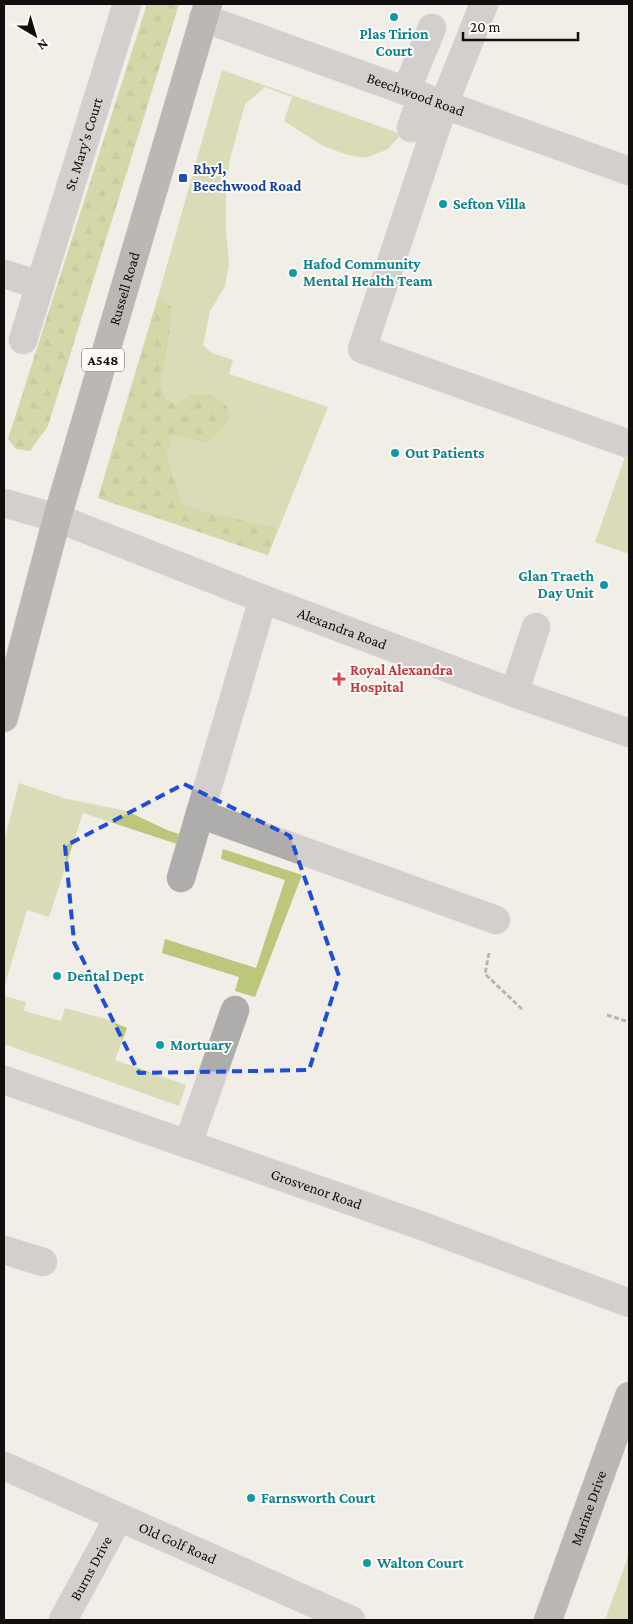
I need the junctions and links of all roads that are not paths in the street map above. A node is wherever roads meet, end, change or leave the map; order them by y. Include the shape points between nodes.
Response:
1 (127, 4) edge
2 (484, 4) edge
3 (206, 11) edge
4 (432, 28) dead end
5 (424, 97) junction
6 (411, 128) dead end
7 (629, 170) edge
8 (4, 274) edge
9 (40, 286) junction
10 (23, 340) dead end
11 (629, 444) edge
12 (4, 503) edge
13 (57, 518) junction
14 (263, 599) junction
15 (536, 627) dead end
16 (514, 692) junction
17 (4, 718) edge
18 (629, 733) edge
19 (200, 814) junction
20 (181, 878) dead end
21 (496, 920) road end
22 (235, 1010) dead end
23 (4, 1080) edge
24 (188, 1144) junction
25 (4, 1250) edge
26 (43, 1262) dead end
27 (629, 1303) edge
28 (629, 1396) edge
29 (4, 1466) edge
30 (119, 1517) junction
31 (303, 1611) edge
32 (62, 1620) edge
33 (351, 1620) edge
34 (548, 1620) edge

1 - 9 street, St. Mary's Court
2 - 5 street
3 - 5 street, Beechwood Road
3 - 13 main road, Russell Road / A548
4 - 5 street
5 - 6 street
5 - 7 street, Beechwood Road
5 - 11 street via 362,349
8 - 9 street
9 - 10 street, St. Mary's Court
12 - 13 street, Alexandra Road
13 - 14 street, Alexandra Road
13 - 17 main road, Russell Road / A548
14 - 16 street, Alexandra Road
14 - 19 street
15 - 16 street
16 - 18 street, Alexandra Road
19 - 20 street
19 - 21 street
22 - 24 street
23 - 24 street, Grosvenor Road
24 - 27 street, Grosvenor Road
25 - 26 street
28 - 34 main road, Marine Drive
29 - 30 street, Old Golf Road
30 - 31 street, Old Golf Road
30 - 32 street, Burns Drive
31 - 33 street, Old Golf Road

